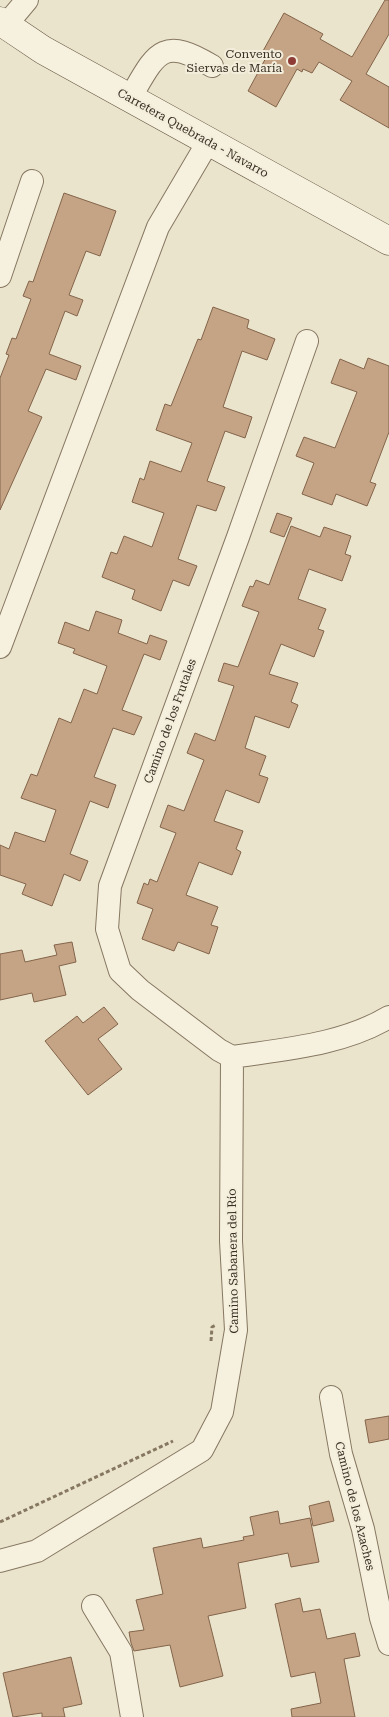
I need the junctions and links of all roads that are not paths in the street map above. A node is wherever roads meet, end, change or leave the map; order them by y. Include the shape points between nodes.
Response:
1 (27, 0) edge
2 (3, 23) edge
3 (212, 66) dead end
4 (130, 98) junction
5 (208, 142) junction
6 (32, 181) dead end
7 (389, 241) edge
8 (0, 276) edge
9 (307, 341) dead end
10 (0, 647) edge
11 (389, 1017) edge
12 (232, 1057) junction
13 (331, 1397) dead end
14 (0, 1561) edge
15 (93, 1606) dead end
16 (389, 1644) edge
17 (132, 1717) edge

1 - 2 street
2 - 4 street, Carretera Quebrada - Navarro via 42,50
3 - 4 street via 186,51 173,49 151,64
4 - 5 street, Carretera Quebrada - Navarro
5 - 7 street, Carretera Quebrada - Navarro
5 - 10 street via 158,228
6 - 8 street
9 - 12 street, Camino de los Frutales via 110,886 107,929 120,971 140,990
11 - 12 street via 320,1044
12 - 14 street, Camino Sabanera del Río via 231,1241 236,1330 222,1412 202,1450 37,1551
13 - 16 street, Camino de los Azaches via 341,1454 363,1529
15 - 17 street via 121,1652

